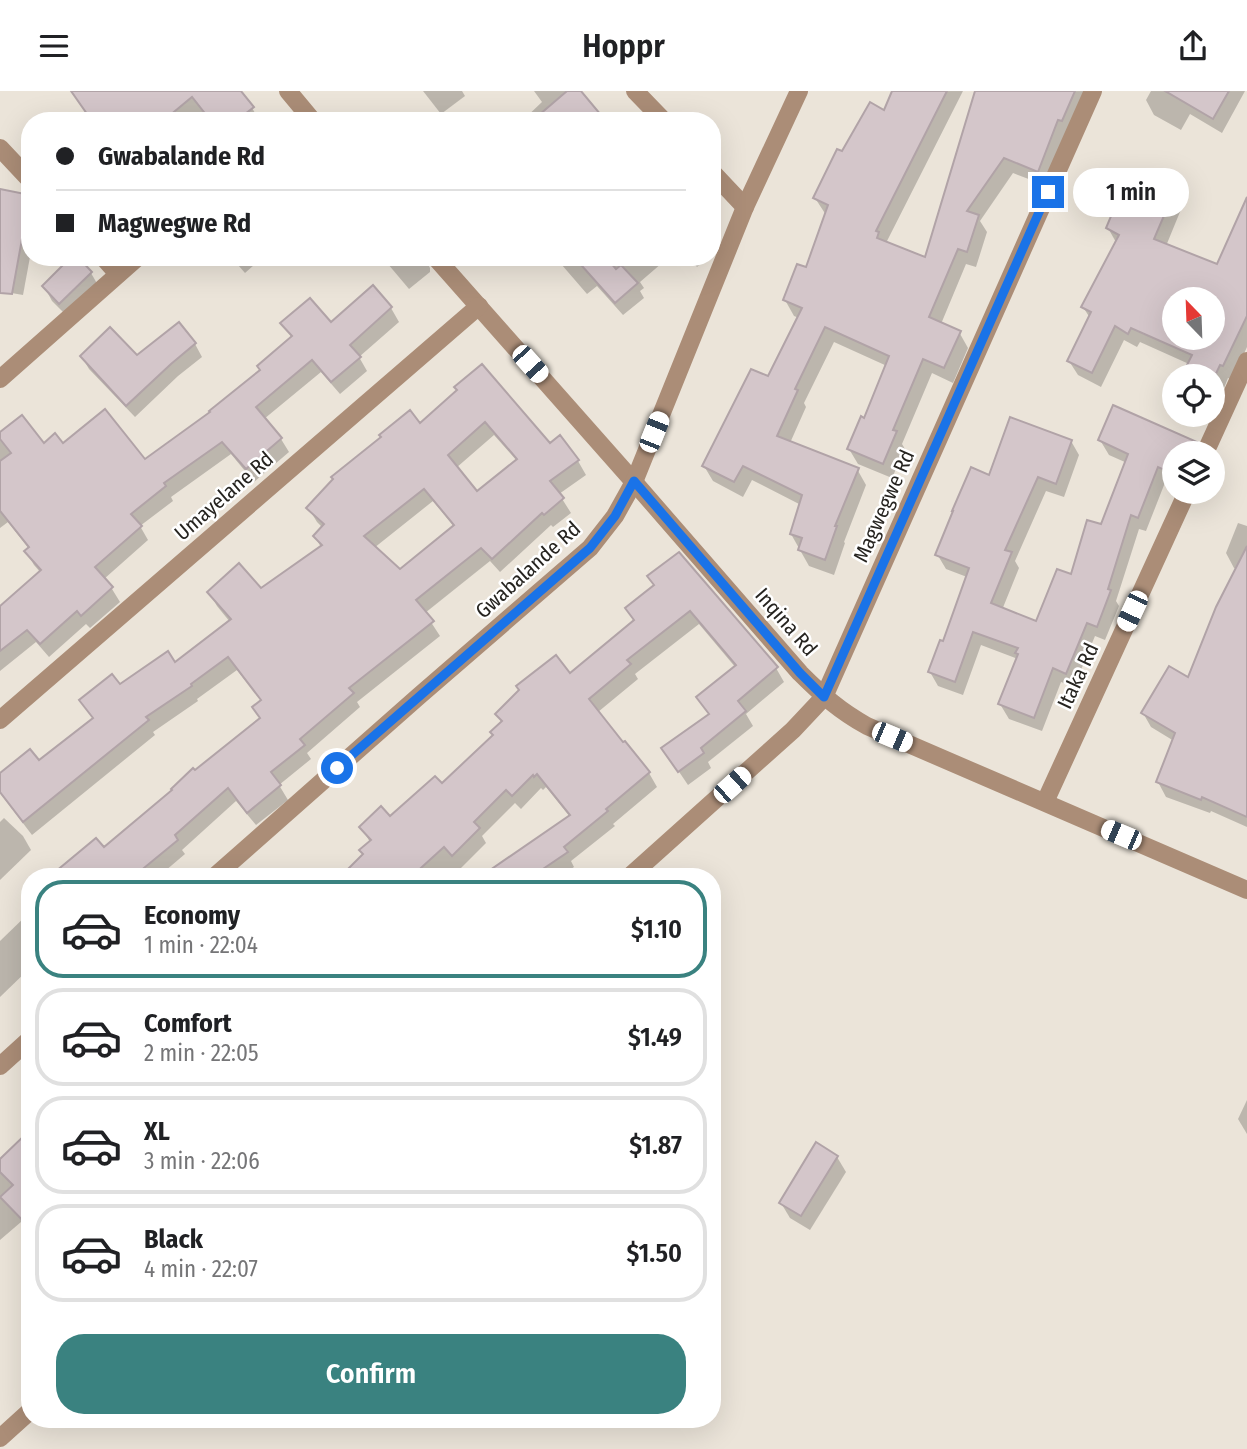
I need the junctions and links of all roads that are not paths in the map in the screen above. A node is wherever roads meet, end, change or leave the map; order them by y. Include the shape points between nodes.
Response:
1 (288, 91) edge
2 (635, 91) edge
3 (799, 91) edge
4 (1093, 91) edge
5 (300, 112) edge
6 (655, 112) edge
7 (0, 148) edge
8 (21, 170) edge
9 (721, 182) edge
10 (745, 207) junction
11 (111, 266) edge
12 (127, 266) edge
13 (443, 266) edge
14 (118, 274) junction
15 (479, 306) junction
16 (1247, 361) edge
17 (0, 379) edge
18 (1210, 441) edge
19 (634, 481) junction
20 (1182, 504) edge
21 (824, 697) junction
22 (0, 720) edge
23 (1045, 802) junction
24 (224, 868) edge
25 (639, 868) edge
26 (1247, 890) edge
27 (21, 1047) edge
28 (0, 1066) edge
29 (21, 1420) edge
30 (0, 1438) edge

1 - 5 street
2 - 6 street
3 - 10 street, Gwabalande Rd
4 - 21 street, Magwegwe Rd
7 - 8 street
9 - 10 street
10 - 19 street, Gwabalande Rd
11 - 14 street
12 - 14 street
13 - 15 street, Inqina Rd
14 - 17 street
15 - 19 street, Inqina Rd
15 - 22 street, Umayelane Rd
16 - 18 street
19 - 21 street, Inqina Rd
19 - 24 street, Gwabalande Rd via 590,548
20 - 23 street, Itaka Rd
21 - 23 street, Inqina Rd via 867,726
21 - 25 street, Magwegwe Rd
23 - 26 street, Inqina Rd
27 - 28 street
29 - 30 street

